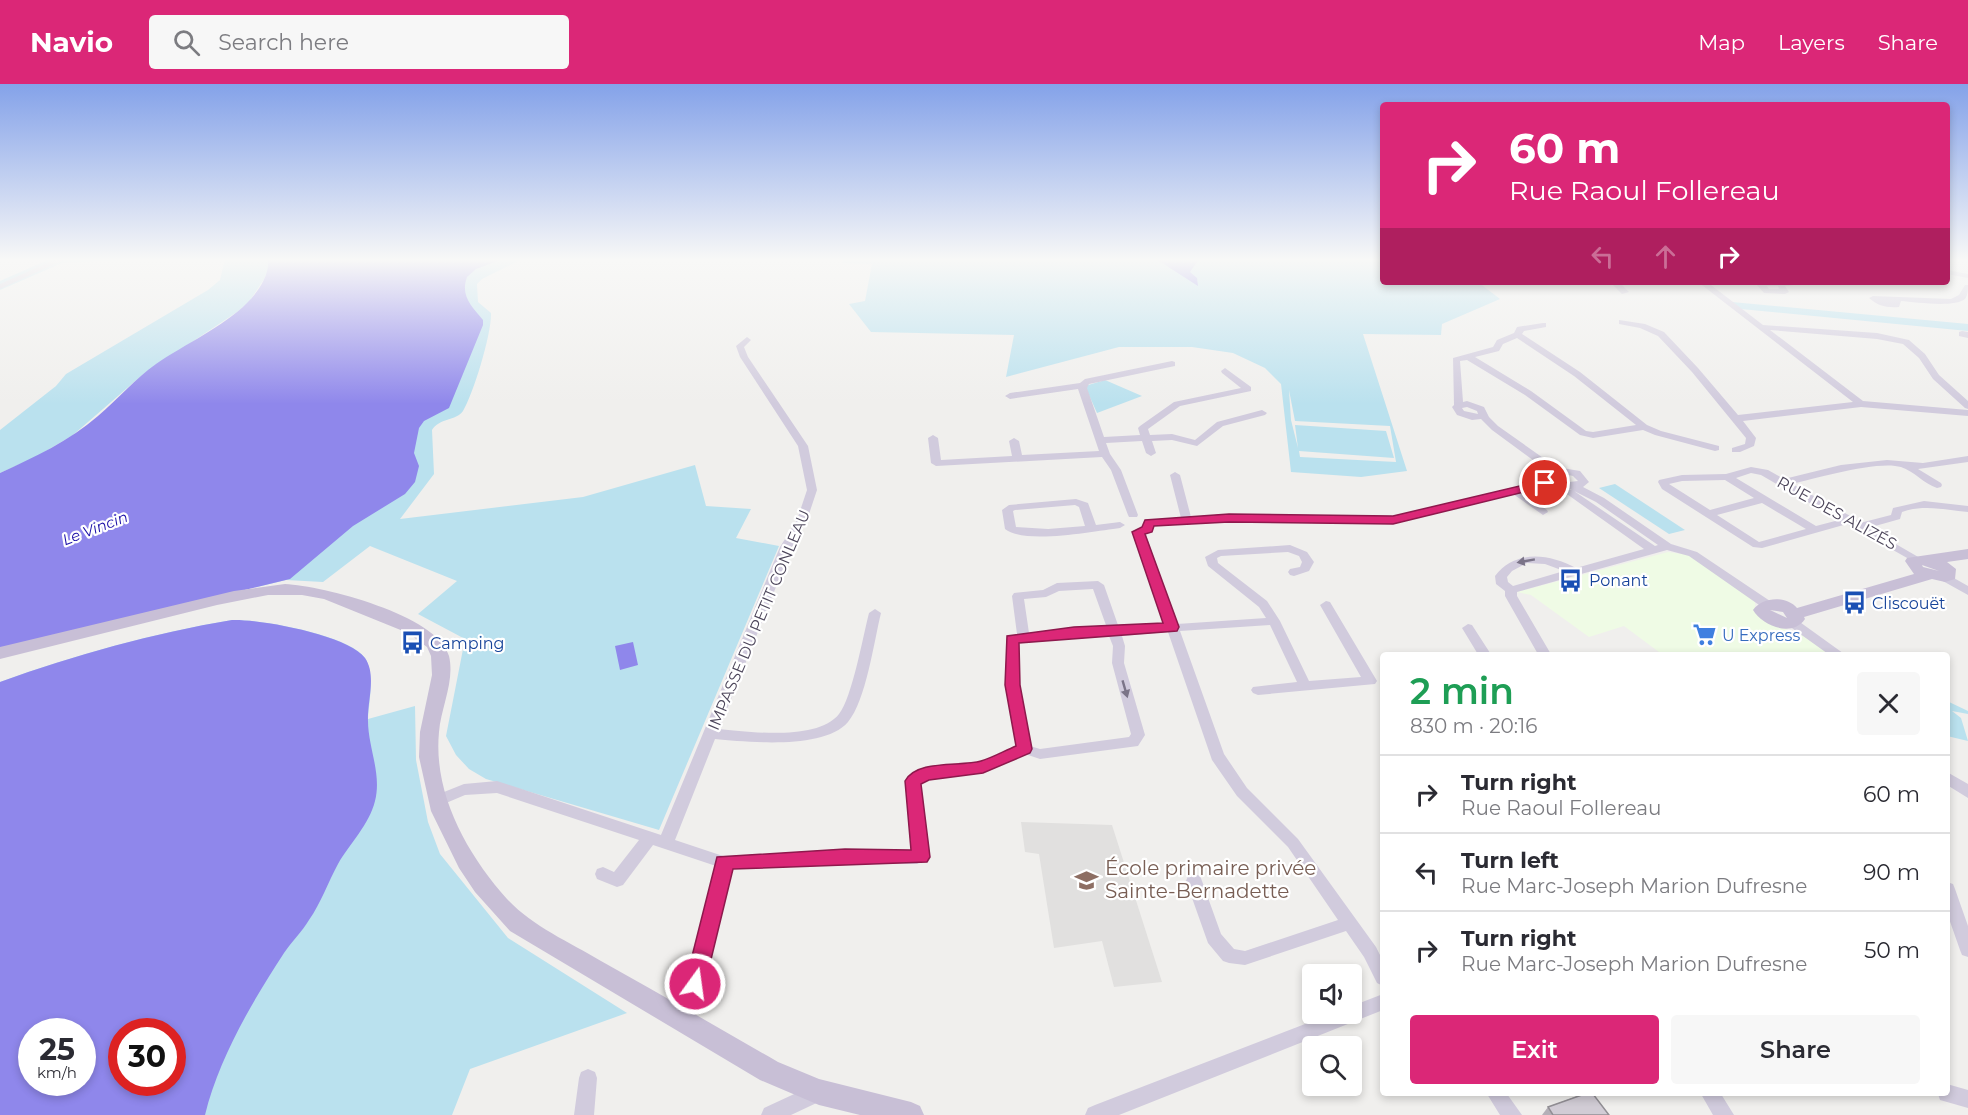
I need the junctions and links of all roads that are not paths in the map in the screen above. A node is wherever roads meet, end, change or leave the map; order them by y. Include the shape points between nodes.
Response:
1 (1733, 307) edge
2 (1622, 322) dead end
3 (1543, 325) dead end
4 (1763, 327) junction
5 (1518, 335) junction
6 (747, 340) dead end
7 (1467, 356) junction
8 (1172, 364) dead end
9 (1225, 371) dead end
10 (1083, 386) junction
11 (1458, 395) junction
12 (1010, 396) dead end
13 (1861, 404) junction
14 (1470, 405) junction
15 (1459, 406) junction
16 (1968, 406) edge
17 (1262, 413) dead end
18 (1968, 413) edge
19 (1484, 416) junction
20 (1472, 417) junction
21 (1736, 417) junction
22 (1644, 427) junction
23 (1496, 428) junction
24 (933, 438) dead end
25 (1145, 438) junction
26 (1099, 440) junction
27 (1014, 441) dead end
28 (1714, 448) dead end
29 (1737, 450) dead end
30 (1151, 453) dead end
31 (1105, 454) junction
32 (1018, 459) junction
33 (1968, 459) edge
34 (1902, 464) junction
35 (1558, 471) junction
36 (1176, 475) dead end
37 (1727, 477) junction
38 (1560, 483) junction
39 (1782, 483) junction
40 (1937, 485) dead end
41 (1575, 488) junction
42 (1516, 491) junction
43 (1763, 499) junction
44 (1968, 508) edge
45 (1543, 512) dead end
46 (1708, 514) junction
47 (1133, 516) junction
48 (1850, 520) junction
49 (1187, 521) junction
50 (1149, 523) junction
51 (1120, 525) junction
52 (1860, 526) junction
53 (1091, 527) junction
54 (1815, 530) junction
55 (1138, 532) junction
56 (1667, 546) junction
57 (1653, 550) junction
58 (1968, 554) edge
59 (1968, 563) edge
60 (1930, 568) junction
61 (1294, 572) dead end
62 (1574, 572) junction
63 (1511, 590) junction
64 (1968, 591) edge
65 (1766, 604) joint
66 (1326, 605) dead end
67 (875, 613) dead end
68 (1791, 614) junction
69 (1274, 621) junction
70 (1172, 627) junction
71 (1468, 628) dead end
72 (1114, 632) junction
73 (1023, 636) junction
74 (1483, 652) edge
75 (1544, 652) edge
76 (1836, 652) edge
77 (0, 653) edge
78 (1305, 686) junction
79 (1258, 690) dead end
80 (712, 734) junction
81 (1024, 749) junction
82 (1950, 779) edge
83 (1968, 792) edge
84 (439, 800) junction
85 (650, 837) junction
86 (666, 842) junction
87 (723, 862) junction
88 (603, 874) dead end
89 (1194, 881) dead end
90 (1950, 898) edge
91 (1350, 923) junction
92 (1968, 950) edge
93 (1380, 973) edge
94 (1380, 1003) edge
95 (675, 1018) junction
96 (588, 1078) dead end
97 (819, 1092) junction
98 (1950, 1094) edge
99 (1498, 1096) edge
100 (1711, 1096) edge
101 (1968, 1099) edge
102 (584, 1115) edge
103 (771, 1115) edge
104 (911, 1115) edge
105 (1095, 1115) edge
106 (1512, 1115) edge
107 (1724, 1115) edge

1 - 4 street
2 - 21 street via 1660,334
3 - 5 street via 1520,329
4 - 13 street
4 - 16 street via 1906,342
5 - 7 street via 1500,342 1496,349
5 - 22 street via 1577,374
6 - 80 street, IMPASSE DU PETIT CONLEAU via 740,346 744,357 801,440 812,490 747,640
7 - 11 street via 1456,360
7 - 22 street via 1583,433
8 - 10 street via 1084,382
9 - 25 street via 1248,389 1177,404 1143,428
10 - 12 street
10 - 26 street
11 - 14 street
11 - 15 street
13 - 18 street
13 - 21 street
14 - 15 street
14 - 19 street via 1481,409
15 - 20 street via 1458,411
17 - 25 street via 1220,424 1197,443 1172,437
19 - 20 street
19 - 23 street
20 - 23 street
21 - 29 street via 1751,442
22 - 28 street
23 - 35 street
24 - 32 street via 936,463
25 - 26 street
25 - 30 street
26 - 31 street
27 - 32 street
31 - 32 street
31 - 47 street via 1116,470
33 - 34 street via 1923,466
34 - 39 street via 1841,468
34 - 40 street
35 - 38 street via 1551,476
35 - 41 street via 1580,475 1584,480
36 - 49 street
37 - 39 street, RUE DES ALIZÉS via 1756,470
37 - 43 street
37 - 46 street via 1663,482 1666,488
38 - 41 street
38 - 42 street
39 - 48 street, RUE DES ALIZÉS
41 - 56 street via 1600,500
41 - 57 street
42 - 45 street
42 - 49 street via 1393,520
43 - 46 street
43 - 54 street
44 - 52 street via 1937,504 1905,507 1897,510 1896,517
46 - 54 street via 1757,545
47 - 50 street via 1143,517
47 - 51 street via 1123,518
48 - 52 street, RUE DES ALIZÉS
48 - 54 street
49 - 50 street
50 - 55 street via 1148,529
51 - 53 street
51 - 55 street
52 - 60 street, RUE DES ALIZÉS
53 - 53 street via 1020,533 1011,529 1007,510 1076,502 1084,505
55 - 70 street
56 - 57 street
56 - 65 street via 1693,554
57 - 62 street
58 - 60 street
59 - 60 street
60 - 64 street, RUE DES ALIZÉS
60 - 68 street
61 - 69 street via 1305,569 1308,562 1303,554 1290,548 1218,553 1211,557 1212,564 1263,604
62 - 63 street
62 -> 63 street via 1547,560 1514,563 1501,576 1502,584
63 - 75 street
65 - 68 street
66 - 78 street via 1370,681
67 - 80 street via 849,708 838,724 785,739
68 - 76 street
69 - 70 street
69 - 78 street
70 - 72 street
70 - 91 street via 1214,747 1226,770 1242,792 1293,843
71 - 74 street
72 - 73 street
72 - 73 street via 1100,587 1094,585 1057,587 1046,593 1017,597
72 -> 81 street via 1136,740 1040,754
73 - 81 street via 1012,639 1010,644
77 - 84 street via 253,593 294,590 343,599 410,627 436,646 441,666 428,746
78 - 79 street
80 - 86 street, IMPASSE DU PETIT CONLEAU
81 - 87 street via 983,767 926,774 913,781 921,857
82 - 83 street
84 - 85 street via 464,790 497,787
84 - 95 street via 450,831 477,879 518,924
85 - 86 street
85 - 88 street via 617,880
86 - 87 street
87 - 95 street via 724,873 692,995
89 - 91 street via 1214,938 1229,956 1245,958
90 - 92 street
91 - 93 street
94 - 105 street
95 - 97 street via 739,1056
96 - 102 street
97 - 103 street
97 - 104 street
98 - 101 street
99 - 106 street
100 - 107 street

